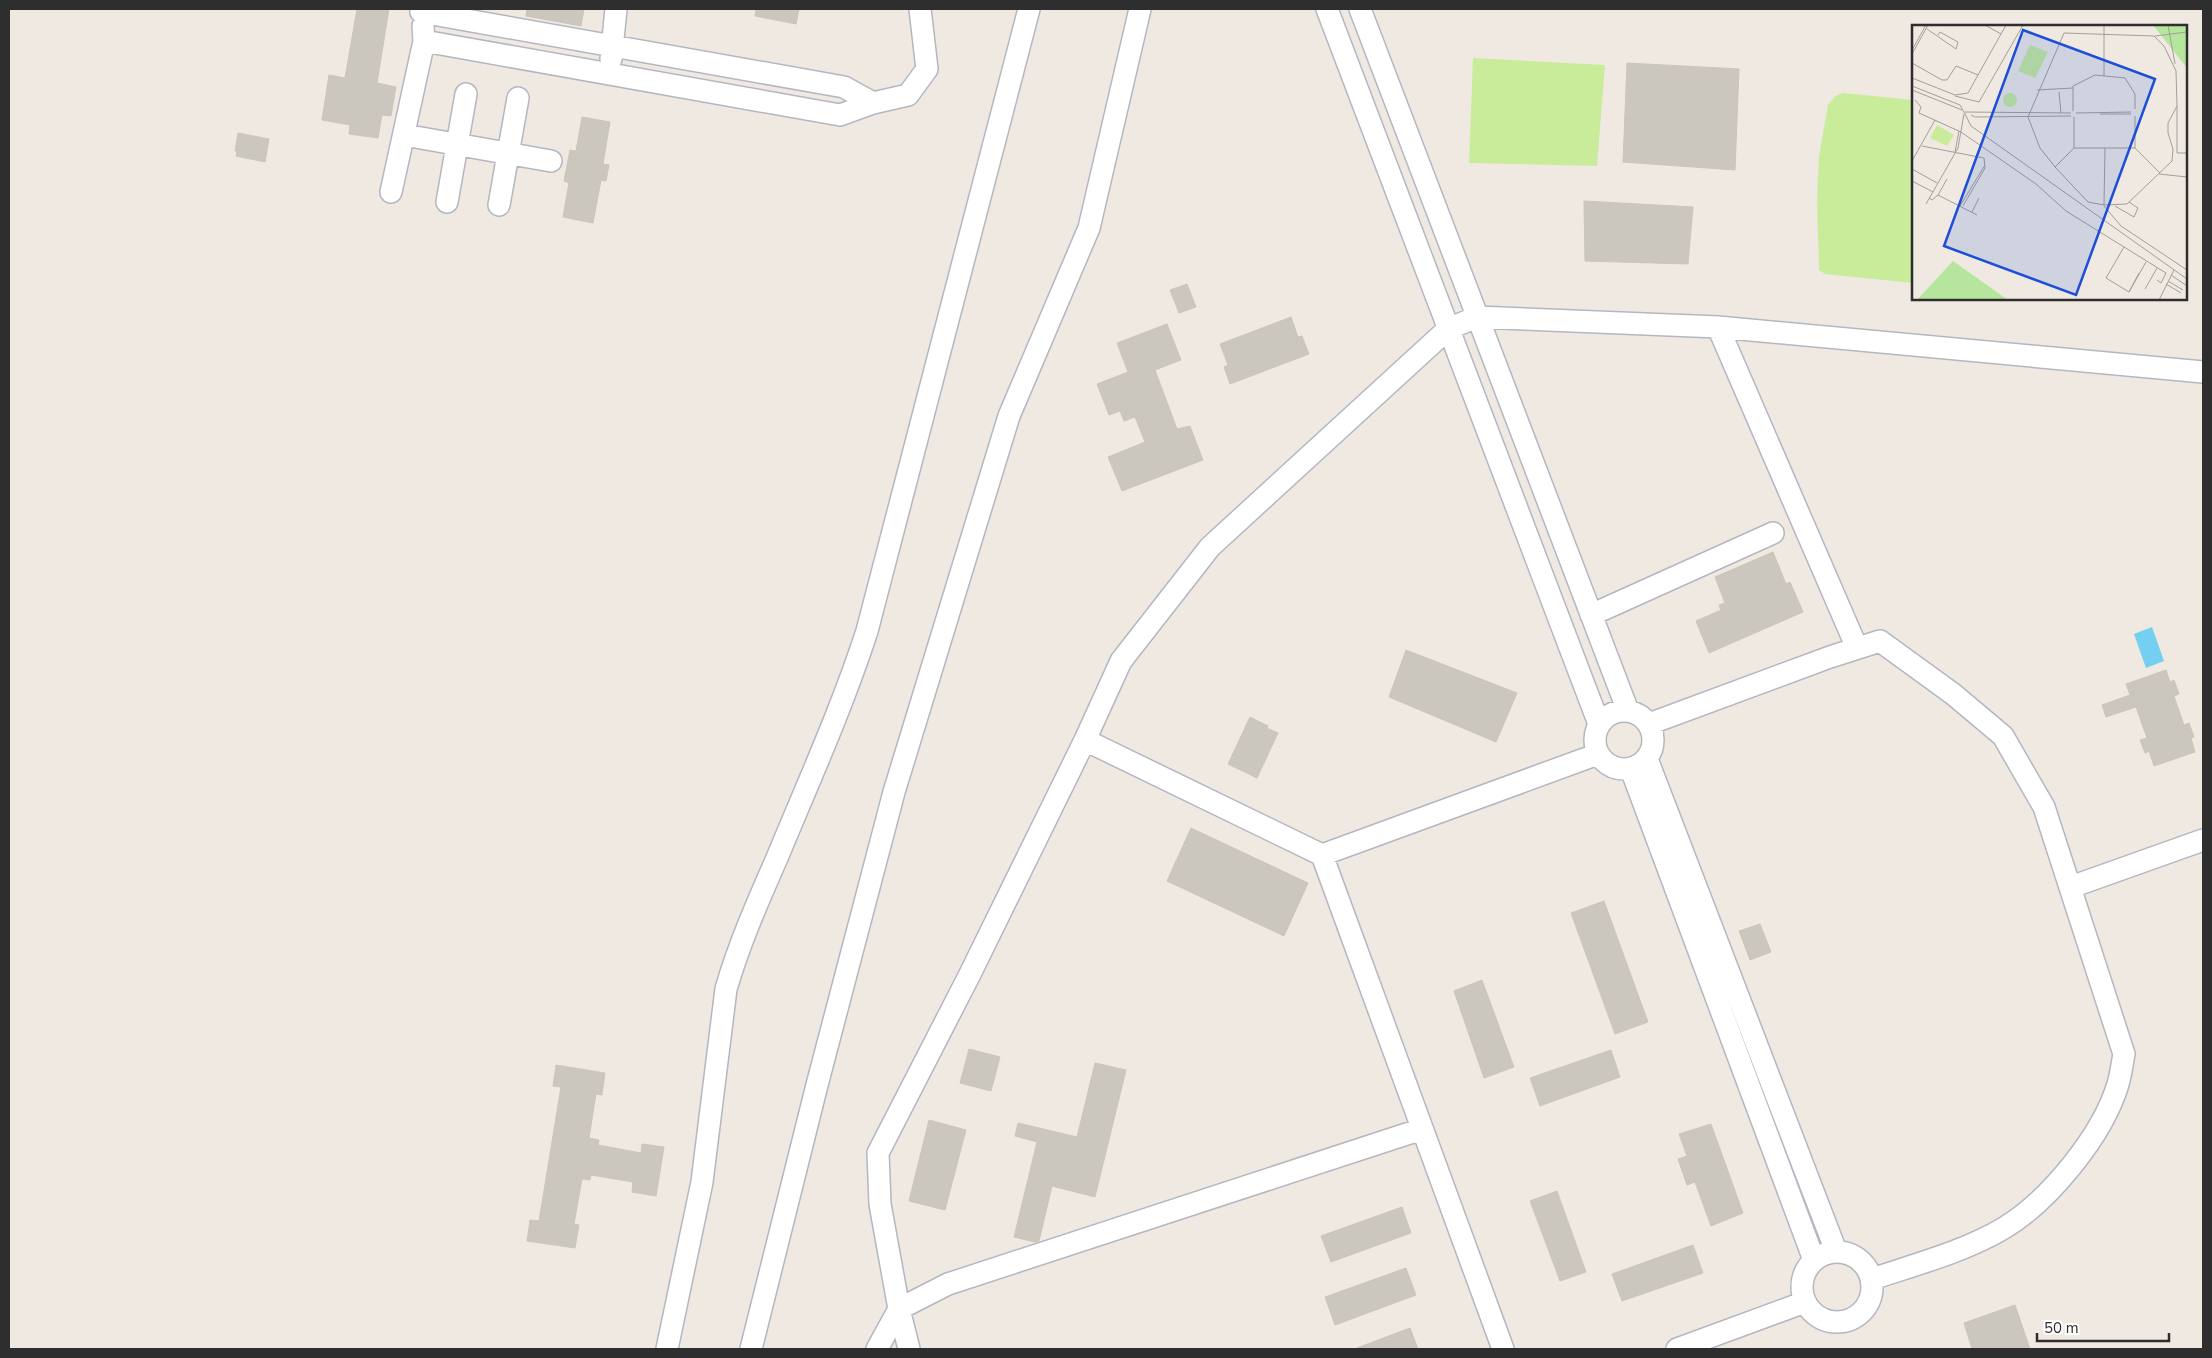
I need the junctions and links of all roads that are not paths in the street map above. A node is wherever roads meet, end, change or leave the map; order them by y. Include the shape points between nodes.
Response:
1 (616, 9) edge
2 (920, 9) edge
3 (1030, 9) edge
4 (1140, 9) edge
5 (1327, 9) edge
6 (1360, 9) edge
7 (421, 10) edge
8 (424, 40) junction
9 (613, 46) junction
10 (610, 74) junction
11 (466, 94) dead end
12 (518, 98) dead end
13 (873, 102) junction
14 (404, 135) junction
15 (457, 144) junction
16 (508, 153) junction
17 (551, 161) dead end
18 (392, 192) dead end
19 (447, 202) dead end
20 (499, 205) dead end
21 (1477, 317) junction
22 (1718, 327) junction
23 (1448, 329) junction
24 (2203, 372) edge
25 (1772, 533) dead end
26 (1591, 615) junction
27 (1858, 648) junction
28 (1628, 711) junction
29 (1599, 724) junction
30 (1649, 724) junction
31 (1085, 740) junction
32 (1598, 754) junction
33 (1639, 764) junction
34 (2203, 840) edge
35 (1322, 855) junction
36 (2071, 887) junction
37 (1422, 1129) junction
38 (1836, 1251) junction
39 (1814, 1260) junction
40 (1872, 1279) junction
41 (1805, 1302) junction
42 (899, 1310) junction
43 (667, 1349) edge
44 (751, 1349) edge
45 (877, 1349) edge
46 (909, 1349) edge
47 (1503, 1349) edge
48 (1676, 1349) edge

1 - 9 lane
2 - 13 lane via 927,69 908,95
3 - 43 lane via 867,631 849,686 752,917 726,989 702,1182
4 - 44 lane via 1089,228 1009,416 894,792
5 - 23 lane
6 - 21 lane
7 - 8 lane
7 - 9 lane
8 - 10 lane
8 - 14 lane
9 - 10 lane
9 - 13 lane via 844,86
10 - 13 lane via 840,115
11 - 15 lane
12 - 16 lane
14 - 15 lane
14 - 18 lane
15 - 16 lane
15 - 19 lane
16 - 17 lane
16 - 20 lane
21 - 22 lane
21 - 23 lane
21 - 26 lane
22 - 24 lane
22 - 27 lane
23 - 29 lane
23 - 31 lane via 1210,548 1121,661
25 - 26 lane
26 - 28 lane
27 - 30 lane
27 - 36 lane via 1880,641 2004,736 2044,807
28 - 29 lane via 1612,713
28 - 30 lane via 1636,713
29 - 32 lane via 1594,739
30 - 33 lane via 1653,742
31 - 35 lane
31 - 42 lane via 878,1153 880,1204
32 - 33 lane via 1603,762 1621,770
32 - 35 lane
33 - 38 lane
33 - 39 lane
34 - 36 lane
35 - 37 lane
36 - 40 lane via 2124,1054 2118,1084 2107,1111 2084,1150 2047,1194 2004,1228 1948,1254
37 - 42 lane via 948,1284
37 - 47 lane
38 - 39 lane
38 - 40 lane via 1859,1258
39 - 41 lane via 1802,1280
40 - 41 lane via 1870,1302 1859,1315 1844,1322 1821,1319
41 - 48 lane
42 - 45 lane
42 - 46 lane

